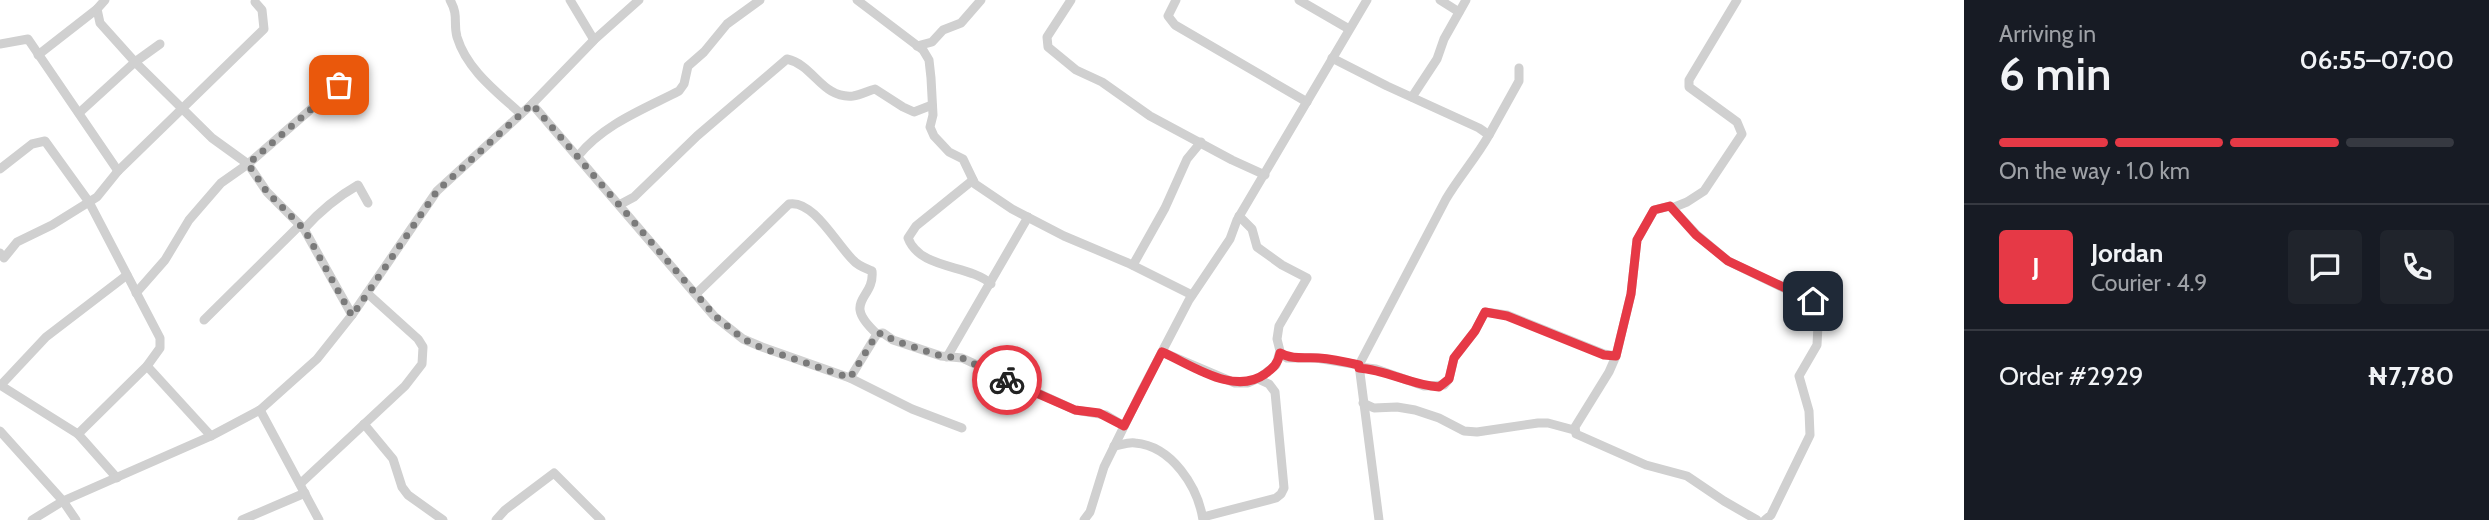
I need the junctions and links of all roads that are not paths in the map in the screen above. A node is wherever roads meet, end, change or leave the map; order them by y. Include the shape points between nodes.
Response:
1 (105, 0) edge
2 (450, 0) edge
3 (570, 0) edge
4 (639, 0) edge
5 (760, 0) edge
6 (857, 0) edge
7 (981, 0) edge
8 (1071, 0) edge
9 (1176, 0) edge
10 (1299, 0) edge
11 (1367, 0) edge
12 (1440, 0) edge
13 (1466, 0) edge
14 (1737, 0) edge
15 (256, 2) dead end
16 (97, 9) junction
17 (1459, 12) junction
18 (1349, 29) junction
19 (594, 40) junction
20 (0, 44) edge
21 (160, 44) dead end
22 (917, 46) junction
23 (38, 55) junction
24 (1332, 58) junction
25 (135, 62) junction
26 (1519, 68) dead end
27 (357, 69) dead end
28 (1412, 97) junction
29 (1307, 102) junction
30 (532, 104) junction
31 (932, 104) junction
32 (183, 107) junction
33 (79, 113) junction
34 (522, 114) junction
35 (1489, 135) junction
36 (1201, 142) junction
37 (578, 156) junction
38 (248, 164) junction
39 (0, 169) edge
40 (118, 171) junction
41 (1265, 175) junction
42 (973, 180) junction
43 (89, 202) junction
44 (368, 203) dead end
45 (619, 205) junction
46 (1672, 208) junction
47 (1239, 216) junction
48 (1028, 217) junction
49 (302, 227) junction
50 (1, 259) edge
51 (1133, 265) junction
52 (127, 275) junction
53 (991, 284) junction
54 (136, 293) junction
55 (367, 293) junction
56 (696, 294) junction
57 (1192, 295) junction
58 (352, 316) junction
59 (204, 320) dead end
60 (877, 334) junction
61 (1162, 352) junction
62 (1280, 353) junction
63 (1616, 356) junction
64 (947, 357) junction
65 (147, 366) junction
66 (1359, 366) junction
67 (850, 378) junction
68 (1258, 379) junction
69 (0, 385) edge
70 (1363, 402) junction
71 (260, 411) junction
72 (364, 424) junction
73 (1124, 426) junction
74 (962, 428) dead end
75 (1574, 430) junction
76 (0, 431) edge
77 (78, 434) junction
78 (211, 436) junction
79 (1114, 446) junction
80 (117, 478) junction
81 (300, 484) junction
82 (305, 493) junction
83 (63, 501) junction
84 (1203, 519) edge
85 (32, 520) edge
86 (76, 520) edge
87 (242, 520) edge
88 (319, 520) edge
89 (443, 520) edge
90 (496, 520) edge
91 (601, 520) edge
92 (1084, 520) edge
93 (1380, 520) edge
94 (1757, 520) edge
95 (1765, 520) edge

1 - 16 street
2 - 34 street via 456,10 458,40 470,63
3 - 19 street
4 - 19 street
5 - 37 street via 727,24 688,66 679,90 614,124
6 - 22 street
7 - 22 street via 961,23 943,30 932,43
8 - 36 street via 1047,37 1048,47 1150,116
9 - 29 street via 1168,16 1175,25
10 - 18 street
11 - 18 street
12 - 17 street
13 - 17 street
14 - 46 street via 1689,87 1737,122 1742,134 1704,191
15 - 32 street via 264,29
16 - 23 street
16 - 25 street via 100,23
17 - 28 street via 1437,60
18 - 24 street
19 - 30 street
20 - 23 street via 28,39
21 - 25 street
22 - 31 street via 929,60
23 - 33 street
24 - 28 street
24 - 29 street
25 - 32 street
25 - 33 street
26 - 35 street via 1519,81
27 - 38 street
28 - 35 street
29 - 41 street
30 - 34 street
30 - 37 street
31 - 42 street via 934,136 948,152 963,159
31 - 45 street via 915,111 875,89 840,95 787,60 634,197
32 - 38 street via 212,138
32 - 40 street
33 - 40 street
34 - 55 street via 437,191
35 - 66 street via 1446,199
36 - 41 street
36 - 51 street via 1187,159
37 - 45 street
38 - 49 street via 267,192
38 - 54 street via 221,183
39 - 43 street via 32,144 45,141
40 - 43 street
41 - 47 street
42 - 48 street
42 - 53 street via 916,226 908,238 916,251 969,270
43 - 50 street via 17,242
43 - 52 street
44 - 49 street via 358,185
45 - 56 street
46 - 63 street via 1654,210 1637,240 1631,294
46 - 95 street via 1728,261 1819,305 1817,345 1799,376 1810,435
47 - 57 street via 1230,239
47 - 62 street via 1252,229 1257,247 1307,278 1279,326
48 - 51 street
48 - 53 street
49 - 58 street
49 - 59 street
51 - 57 street
52 - 54 street
52 - 69 street via 46,337
53 - 64 street
54 - 65 street via 160,338 160,348
55 - 58 street
55 - 72 street via 418,339 424,352 422,364 405,386
56 - 60 street via 796,202 823,224 853,261 873,273 859,309
56 - 67 street via 743,339
57 - 61 street
58 - 71 street via 317,359
60 - 64 street
60 - 67 street
61 - 68 street via 1235,383
61 - 73 street
62 - 66 street via 1287,358
62 - 68 street via 1276,365
63 - 66 street via 1485,312 1454,358 1444,385 1424,386
63 - 75 street
64 - 73 street via 962,358 1075,410 1099,413
65 - 77 street
65 - 78 street
66 - 70 street
67 - 74 street
68 - 84 street via 1275,392 1281,494
69 - 77 street
70 - 75 street via 1374,408 1415,410 1464,431 1538,423
70 - 93 street
71 - 78 street
71 - 81 street
72 - 81 street
72 - 89 street via 393,459 408,495
73 - 79 street
75 - 94 street via 1646,465 1687,476
76 - 83 street
77 - 80 street
78 - 80 street
79 - 84 street via 1138,443 1172,459 1192,488
79 - 92 street
80 - 83 street
81 - 82 street
82 - 87 street
82 - 88 street
83 - 85 street
83 - 86 street
90 - 91 street via 554,473

